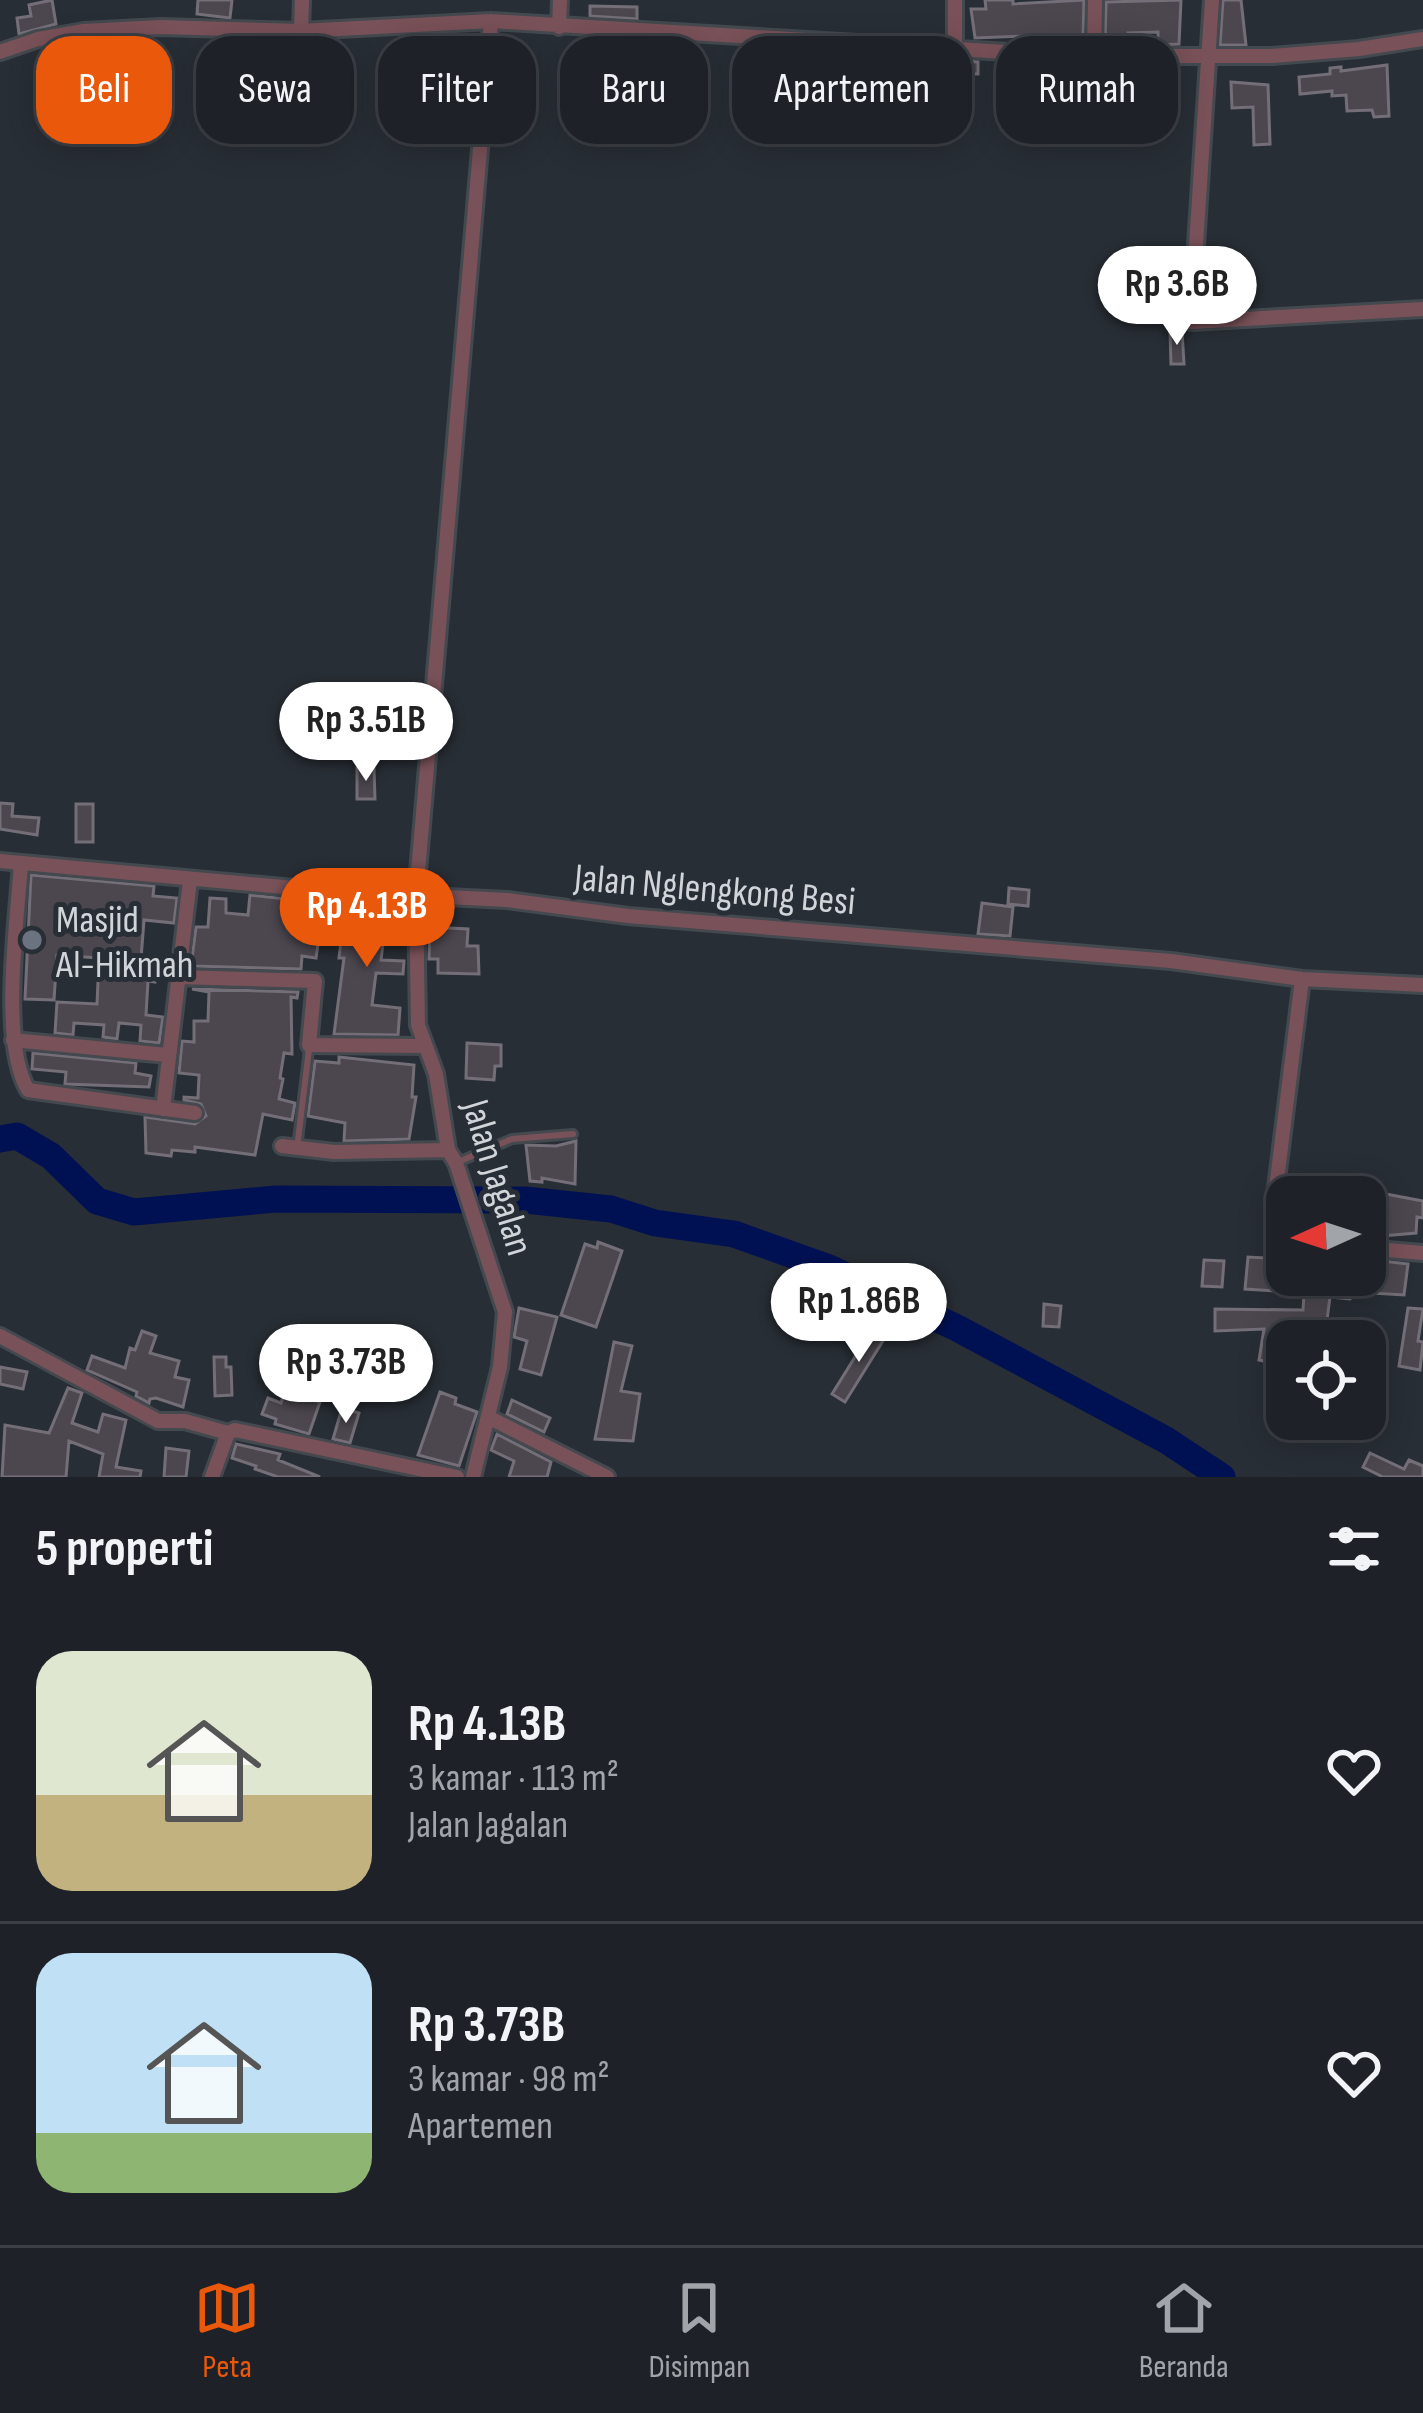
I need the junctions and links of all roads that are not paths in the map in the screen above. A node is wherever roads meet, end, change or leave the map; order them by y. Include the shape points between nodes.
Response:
1 (302, 0) edge
2 (560, 0) edge
3 (955, 0) edge
4 (1095, 0) edge
5 (1212, 0) edge
6 (491, 21) junction
7 (559, 27) junction
8 (301, 31) junction
9 (955, 36) edge
10 (1094, 36) edge
11 (732, 37) edge
12 (1423, 39) edge
13 (0, 52) edge
14 (1211, 54) junction
15 (1178, 55) edge
16 (1423, 309) edge
17 (0, 861) edge
18 (21, 864) junction
19 (190, 880) junction
20 (416, 895) junction
21 (177, 977) junction
22 (1302, 979) junction
23 (1423, 985) edge
24 (13, 1040) junction
25 (309, 1045) junction
26 (423, 1046) junction
27 (167, 1055) junction
28 (163, 1109) junction
29 (195, 1113) dead end
30 (573, 1134) dead end
31 (290, 1147) joint
32 (452, 1157) junction
33 (1277, 1176) edge
34 (1386, 1250) edge
35 (1423, 1253) edge
36 (0, 1336) edge
37 (488, 1417) junction
38 (228, 1433) junction
39 (212, 1477) edge
40 (458, 1477) edge
41 (473, 1477) edge
42 (608, 1477) edge

1 - 8 street
2 - 7 street
3 - 9 street
4 - 10 street
5 - 14 street
6 - 7 street
6 - 8 street
6 - 20 street, Jalan Jagalan
7 - 11 street
8 - 13 street via 84,31
12 - 14 street via 1359,50
14 - 15 street
14 - 16 street via 1191,322
17 - 18 street, Jalan Nglengkong Besi
18 - 19 street, Jalan Nglengkong Besi
18 - 24 street
19 - 20 street, Jalan Nglengkong Besi
19 - 21 street
20 - 22 street, Jalan Nglengkong Besi
20 - 26 street, Jalan Jagalan
21 - 25 street via 315,981
21 - 27 street
22 - 23 street, Jalan Nglengkong Besi
22 - 33 street
24 - 27 street
24 - 28 street via 28,1090
25 - 26 street
25 - 31 lane
26 - 32 street, Jalan Jagalan
27 - 28 street
28 - 29 street
30 - 32 lane via 512,1138
31 - 32 street
32 - 37 street, Jalan Jagalan via 505,1312
34 - 35 street
36 - 38 street via 158,1420
37 - 41 street, Jalan Jagalan
37 - 42 street
38 - 39 street
38 - 40 street

